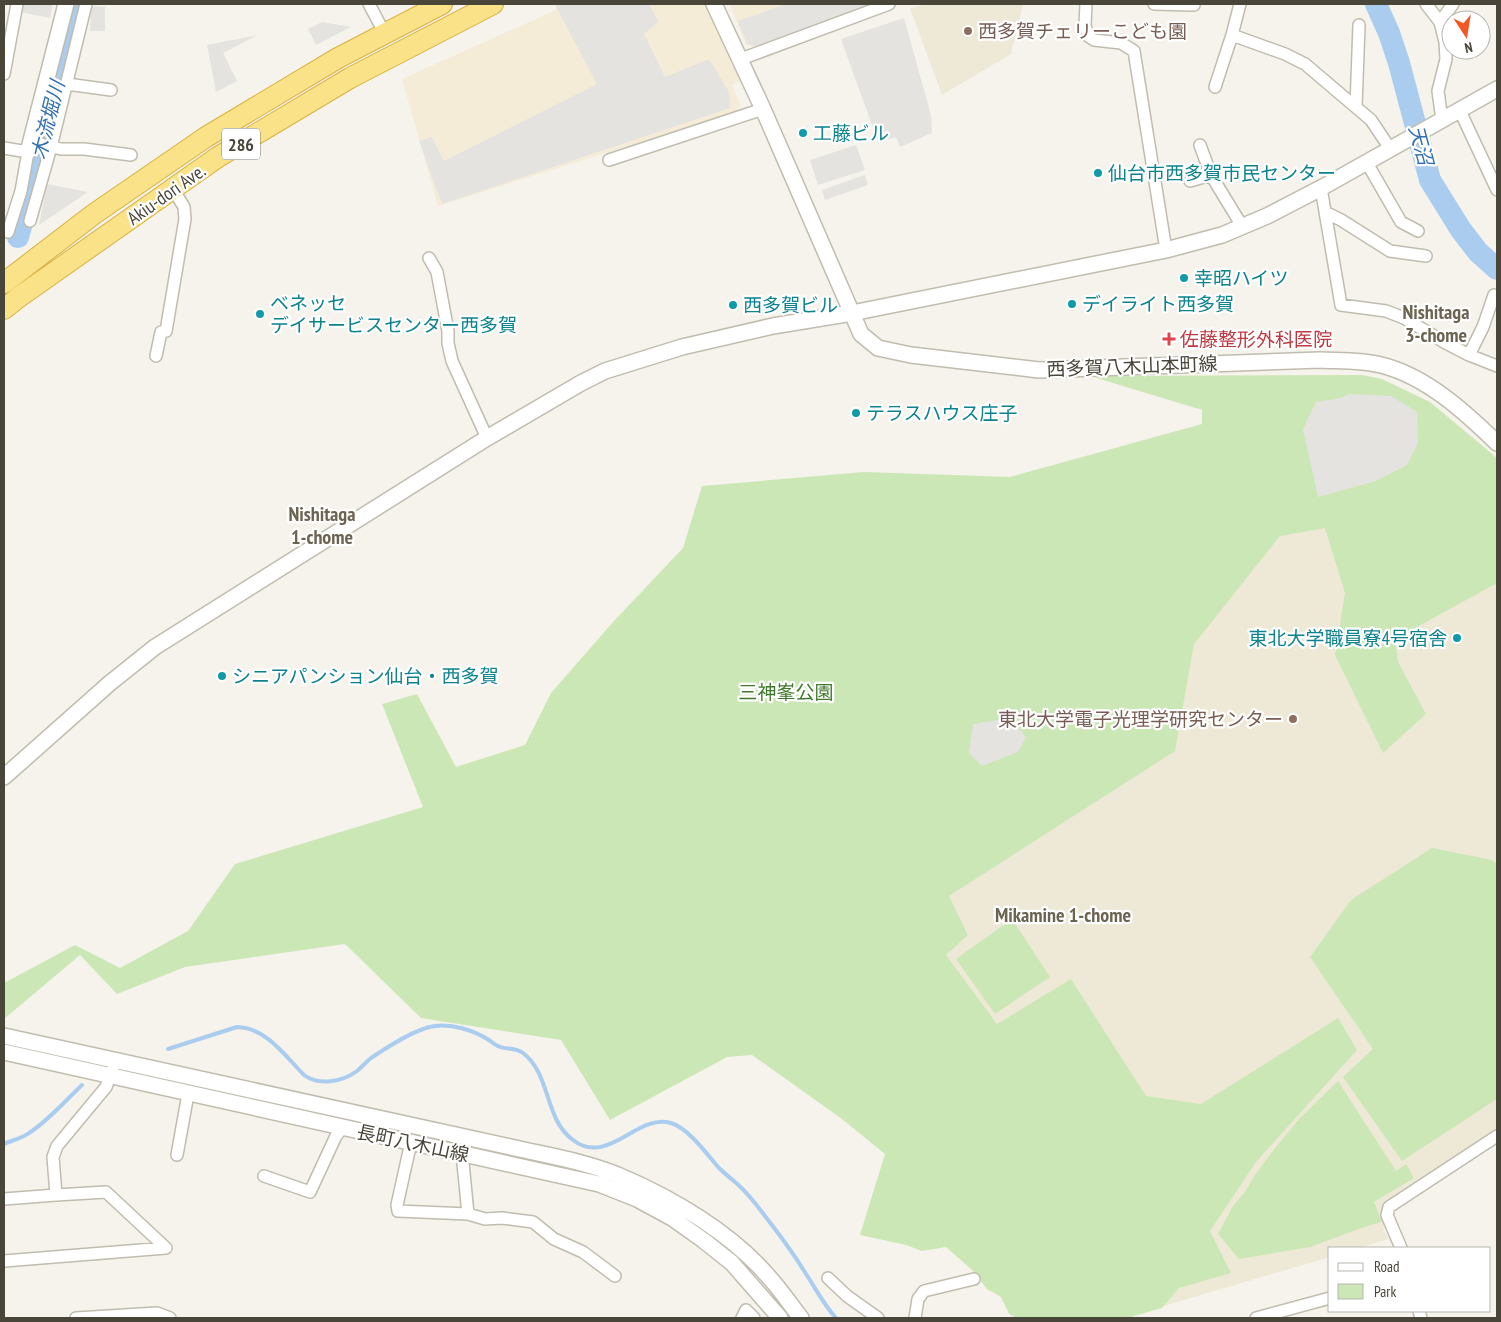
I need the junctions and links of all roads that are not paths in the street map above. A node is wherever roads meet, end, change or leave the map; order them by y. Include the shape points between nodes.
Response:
1 (17, 4) edge
2 (66, 4) edge
3 (86, 4) edge
4 (369, 4) edge
5 (442, 4) edge
6 (493, 4) edge
7 (714, 4) edge
8 (888, 4) edge
9 (1086, 4) edge
10 (1154, 4) edge
11 (1240, 4) edge
12 (1426, 4) edge
13 (1453, 4) edge
14 (1194, 5) dead end
15 (1440, 22) junction
16 (1359, 25) dead end
17 (385, 34) junction
18 (1232, 35) junction
19 (7, 42) edge
20 (741, 58) junction
21 (4, 74) edge
22 (67, 84) junction
23 (1215, 87) dead end
24 (111, 90) dead end
25 (1497, 91) edge
26 (1356, 108) junction
27 (763, 109) junction
28 (1460, 110) junction
29 (1442, 120) junction
30 (1200, 144) dead end
31 (39, 147) junction
32 (4, 148) edge
33 (1391, 150) junction
34 (131, 154) dead end
35 (609, 160) dead end
36 (1367, 163) junction
37 (1211, 176) junction
38 (1190, 181) dead end
39 (1321, 188) junction
40 (173, 189) junction
41 (1497, 190) edge
42 (1327, 213) junction
43 (30, 221) dead end
44 (1242, 226) junction
45 (1418, 231) dead end
46 (8, 232) dead end
47 (1166, 250) junction
48 (1426, 256) dead end
49 (429, 258) dead end
50 (4, 283) edge
51 (1494, 295) dead end
52 (4, 310) edge
53 (852, 313) junction
54 (1469, 355) junction
55 (156, 356) dead end
56 (1497, 366) edge
57 (486, 438) junction
58 (1497, 443) edge
59 (4, 777) edge
60 (4, 1036) edge
61 (4, 1052) edge
62 (116, 1060) junction
63 (111, 1077) junction
64 (188, 1094) junction
65 (343, 1128) junction
66 (1497, 1136) edge
67 (411, 1142) junction
68 (462, 1153) junction
69 (177, 1155) dead end
70 (264, 1176) dead end
71 (56, 1195) junction
72 (4, 1200) edge
73 (468, 1214) junction
74 (1401, 1247) edge
75 (4, 1261) edge
76 (615, 1276) dead end
77 (828, 1278) dead end
78 (974, 1279) dead end
79 (1328, 1299) edge
80 (76, 1318) edge
81 (170, 1318) edge
82 (742, 1318) edge
83 (754, 1318) edge
84 (780, 1318) edge
85 (801, 1318) edge
86 (878, 1318) edge
87 (915, 1318) edge
88 (1261, 1318) edge

1 - 19 street
2 - 31 street
3 - 22 street
4 - 17 street
5 - 17 highway, Akiu-dori Ave. / 286
6 - 40 highway, Akiu-dori Ave. / 286 via 350,78 218,157
7 - 20 street, 西多賀八木山本町線
8 - 20 street
9 - 47 street via 1088,36 1094,40 1121,43 1134,51
10 - 14 street
11 - 18 street
12 - 15 street
13 - 15 street
15 - 29 street via 1446,59 1438,91
16 - 26 street
17 - 50 highway, Akiu-dori Ave. / 286 via 338,58 206,137 94,214
18 - 23 street
18 - 26 street via 1305,64
19 - 21 street
20 - 27 street, 西多賀八木山本町線
22 - 24 street
22 - 31 street
25 - 28 street
26 - 33 street via 1371,120
27 - 35 street
27 - 53 street, 西多賀八木山本町線
28 - 29 street
28 - 41 street
29 - 33 street
30 - 37 street
31 - 32 street
31 - 34 street
31 - 43 street
31 - 46 street
33 - 36 street
36 - 39 street
36 - 45 street via 1401,222
37 - 38 street
37 - 44 street
39 - 42 street
39 - 44 street
40 - 52 highway, Akiu-dori Ave. / 286
40 - 55 street via 184,207 185,219 166,331 161,332
42 - 48 street via 1390,251
42 - 54 street via 1341,305 1404,318
44 - 47 street via 1222,235
47 - 53 street
49 - 57 street via 438,272 452,361
51 - 54 street via 1484,327
53 - 57 street via 725,337 617,367 581,383
53 - 58 street, 西多賀八木山本町線 via 860,334 878,348 944,360 1039,370 1320,360 1381,365 1433,388
54 - 56 street
57 - 59 street via 155,647
60 - 62 street
61 - 63 street, 長町八木山線
62 - 63 street
62 - 85 street via 524,1150 619,1176 681,1207 737,1247 767,1275
63 - 64 street, 長町八木山線
63 - 71 street via 57,1146 53,1157
64 - 65 street, 長町八木山線
64 - 69 street
65 - 67 street, 長町八木山線
65 - 70 street via 336,1136 310,1192
66 - 74 street via 1389,1207 1387,1215
67 - 68 street, 長町八木山線
67 - 73 street via 398,1211
68 - 73 street
68 - 84 street, 長町八木山線 via 599,1184 637,1199 672,1218 732,1263
71 - 72 street
71 - 75 street via 106,1192 166,1248
73 - 76 street via 484,1219 533,1222 554,1239 584,1252
77 - 86 street
78 - 87 street via 924,1291 918,1299
79 - 88 street
80 - 81 street via 156,1313
82 - 83 street via 746,1310

